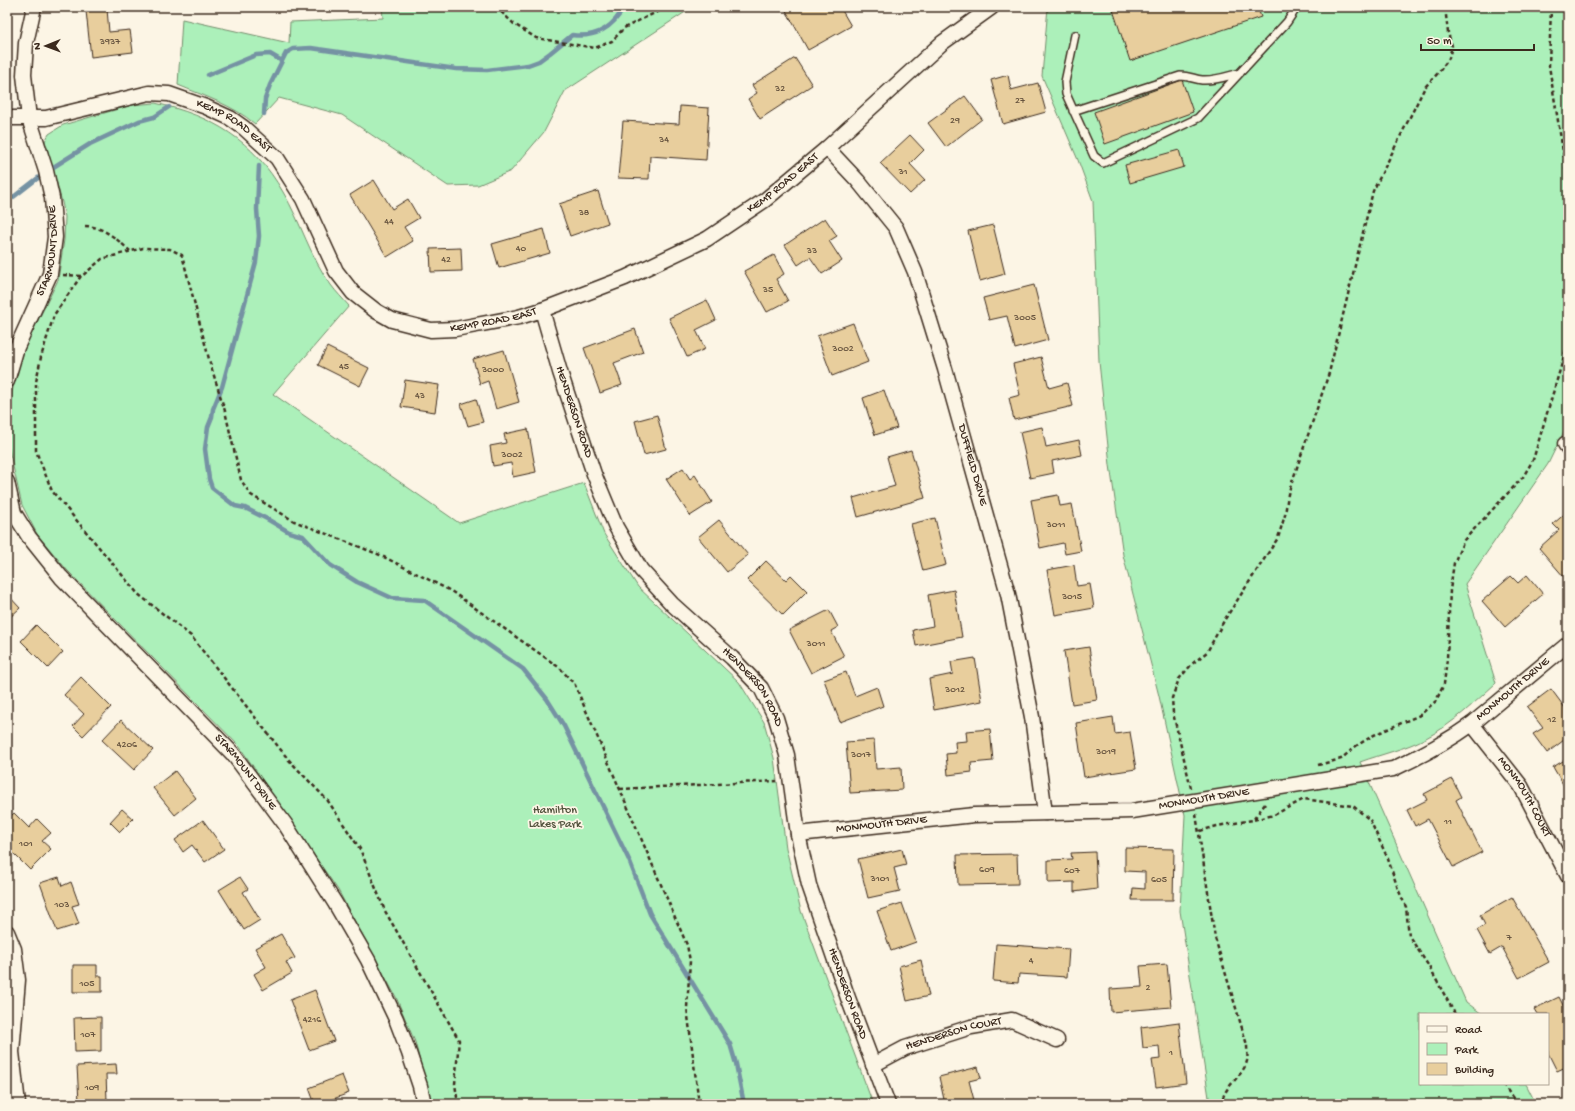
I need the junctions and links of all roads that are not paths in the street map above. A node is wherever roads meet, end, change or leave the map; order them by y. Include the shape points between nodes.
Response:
1 (34, 7) edge
2 (992, 7) edge
3 (1297, 7) edge
4 (1075, 35) dead end
5 (1240, 73) junction
6 (1073, 111) junction
7 (7, 118) edge
8 (29, 118) junction
9 (827, 148) junction
10 (542, 310) junction
11 (7, 381) edge
12 (7, 482) edge
13 (11, 516) edge
14 (1568, 644) edge
15 (1472, 724) junction
16 (1045, 813) junction
17 (798, 834) junction
18 (1568, 876) edge
19 (7, 932) edge
20 (1057, 1040) dead end
21 (873, 1065) junction
22 (18, 1104) edge
23 (424, 1104) edge
24 (888, 1104) edge

1 - 8 street, STARMOUNT DRIVE via 26,43 24,75
2 - 9 street, KEMP ROAD EAST via 942,43
3 - 5 lane via 1288,22
4 - 6 lane via 1064,82
5 - 6 lane via 1202,80 1180,76
5 - 6 lane via 1198,118 1103,163 1094,156
7 - 8 street, KEMP ROAD EAST
8 - 10 street, KEMP ROAD EAST via 46,118 149,93 184,98 230,118 277,158 303,200 336,271 353,293 376,311 392,320 431,330 455,329
8 - 11 street, STARMOUNT DRIVE via 52,198 55,237 50,274 17,347
9 - 10 street, KEMP ROAD EAST via 765,200 707,239 625,278
9 - 16 street, DUFFIELD DRIVE via 896,228 915,272 1008,594 1032,717
10 - 17 street, HENDERSON ROAD via 591,467 616,527 640,570 761,688 776,718 786,755
12 - 13 street, STARMOUNT DRIVE
13 - 23 street, STARMOUNT DRIVE via 61,577 234,754 285,824 368,960 396,1019
14 - 15 street, MONMOUTH DRIVE
15 - 16 street, MONMOUTH DRIVE via 1456,736 1393,769 1132,811
15 - 18 street, MONMOUTH COURT via 1521,786
16 - 17 street, MONMOUTH DRIVE via 974,815
17 - 21 street, HENDERSON ROAD via 808,885
19 - 22 street via 14,950 18,980 12,1052
20 - 21 street, HENDERSON COURT via 1012,1020 971,1027 905,1048
21 - 24 street, HENDERSON ROAD

